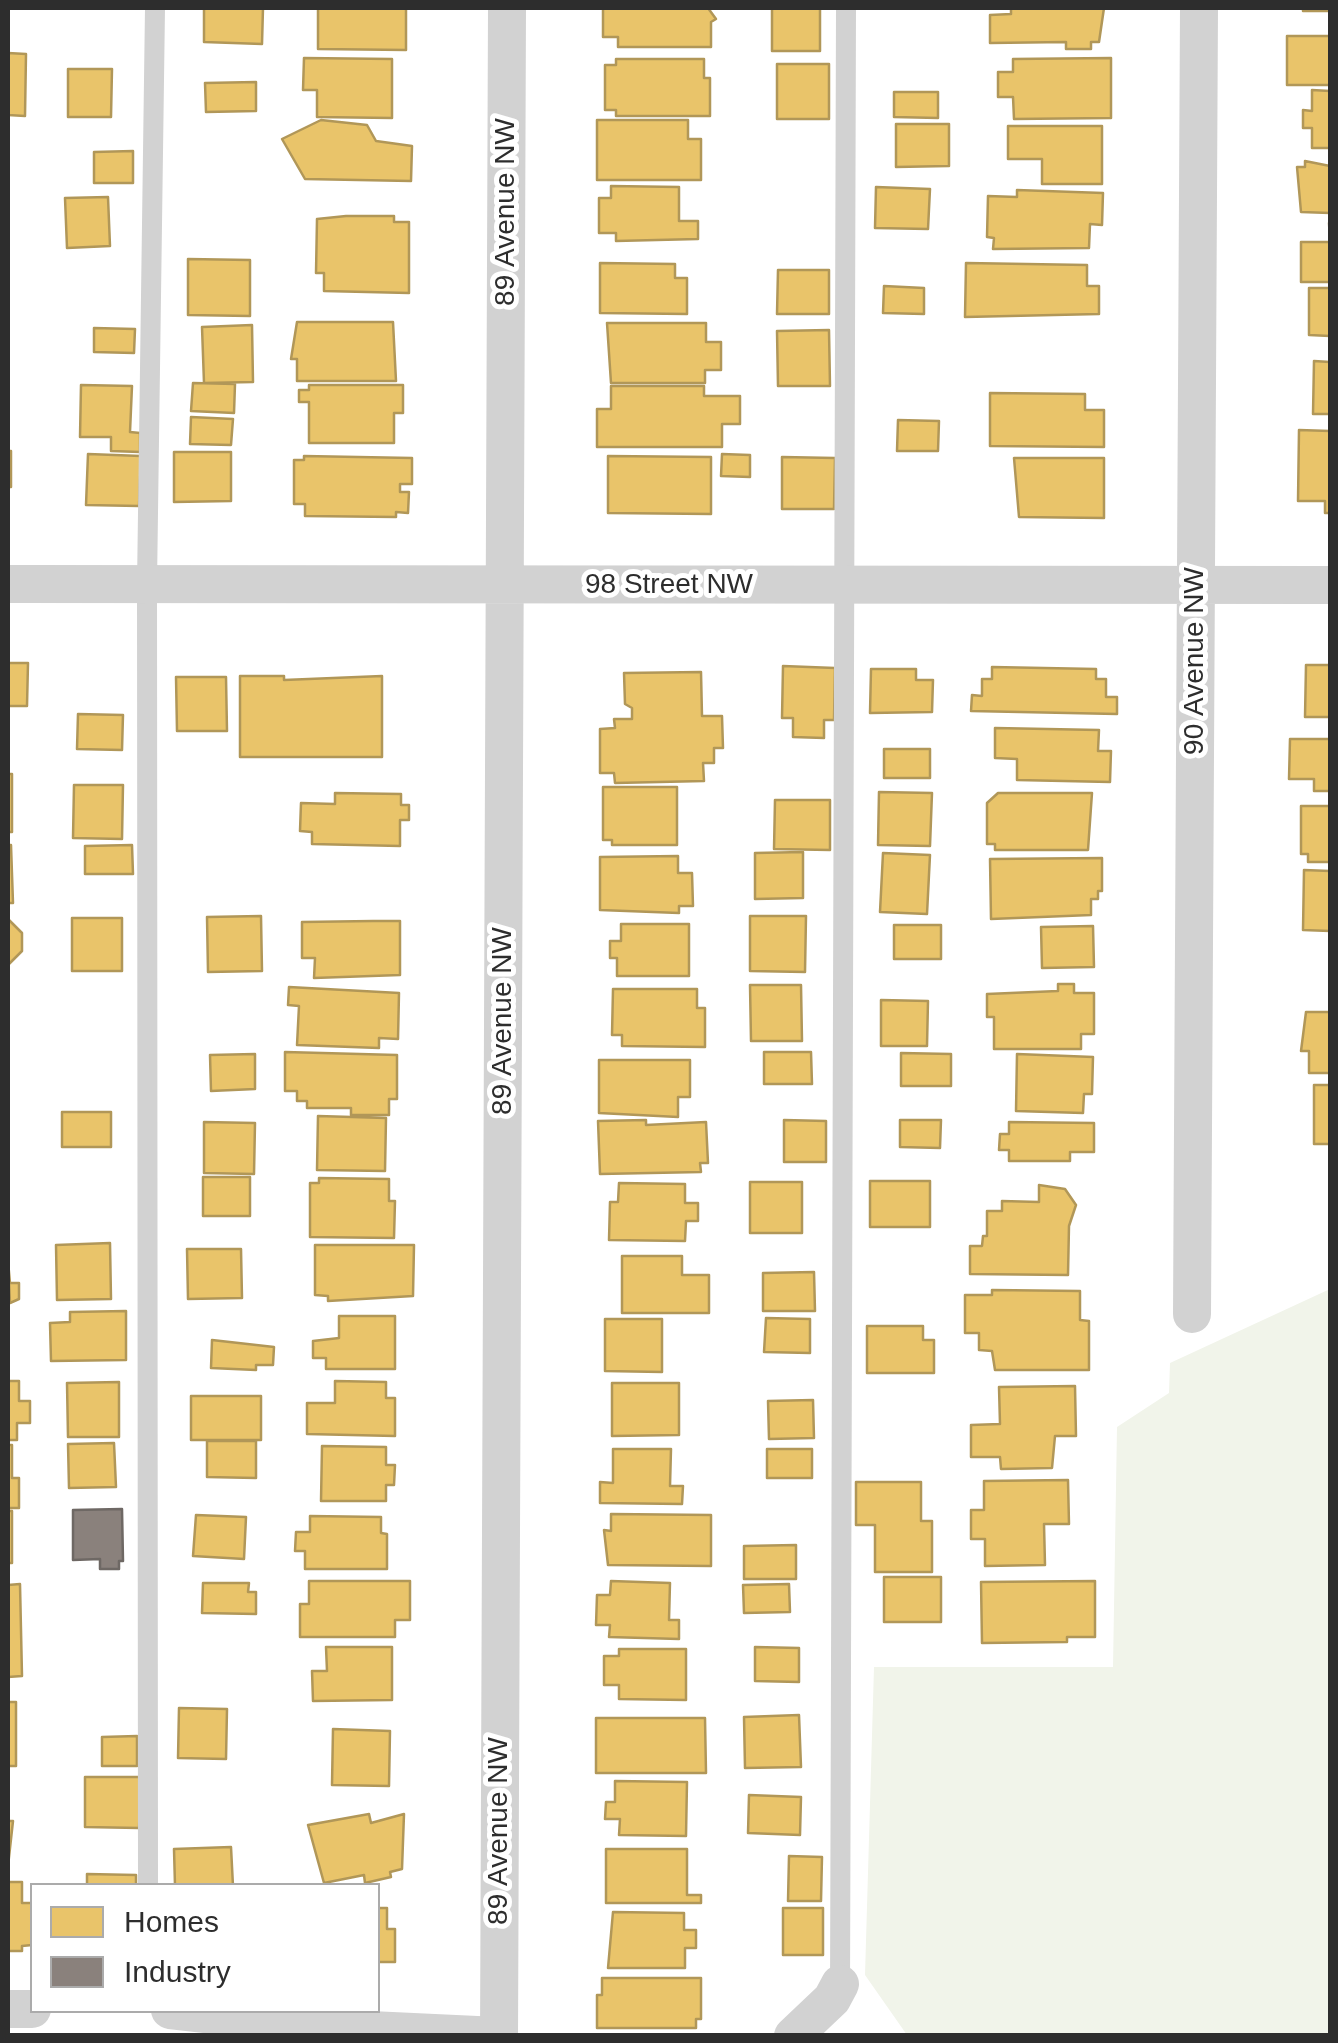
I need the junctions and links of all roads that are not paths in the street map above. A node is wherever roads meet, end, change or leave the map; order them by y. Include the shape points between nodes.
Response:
1 (155, 8) edge
2 (507, 8) edge
3 (846, 8) edge
4 (1199, 8) edge
5 (8, 584) edge
6 (146, 584) junction
7 (504, 584) junction
8 (842, 585) junction
9 (1196, 585) junction
10 (1330, 585) edge
11 (1192, 1314) dead end
12 (148, 1883) edge
13 (840, 1984) joint
14 (196, 2013) edge
15 (498, 2036) edge
16 (793, 2036) edge

1 - 6 lane
2 - 7 street, 89 Avenue NW
3 - 8 lane
4 - 9 street, 90 Avenue NW
5 - 6 street, 98 Street NW
6 - 7 street, 98 Street NW
6 - 12 lane
7 - 8 street, 98 Street NW
7 - 15 street, 89 Avenue NW
8 - 9 street, 98 Street NW
8 - 13 lane
9 - 10 street, 98 Street NW
9 - 11 street, 90 Avenue NW
13 - 16 street
14 - 15 street

